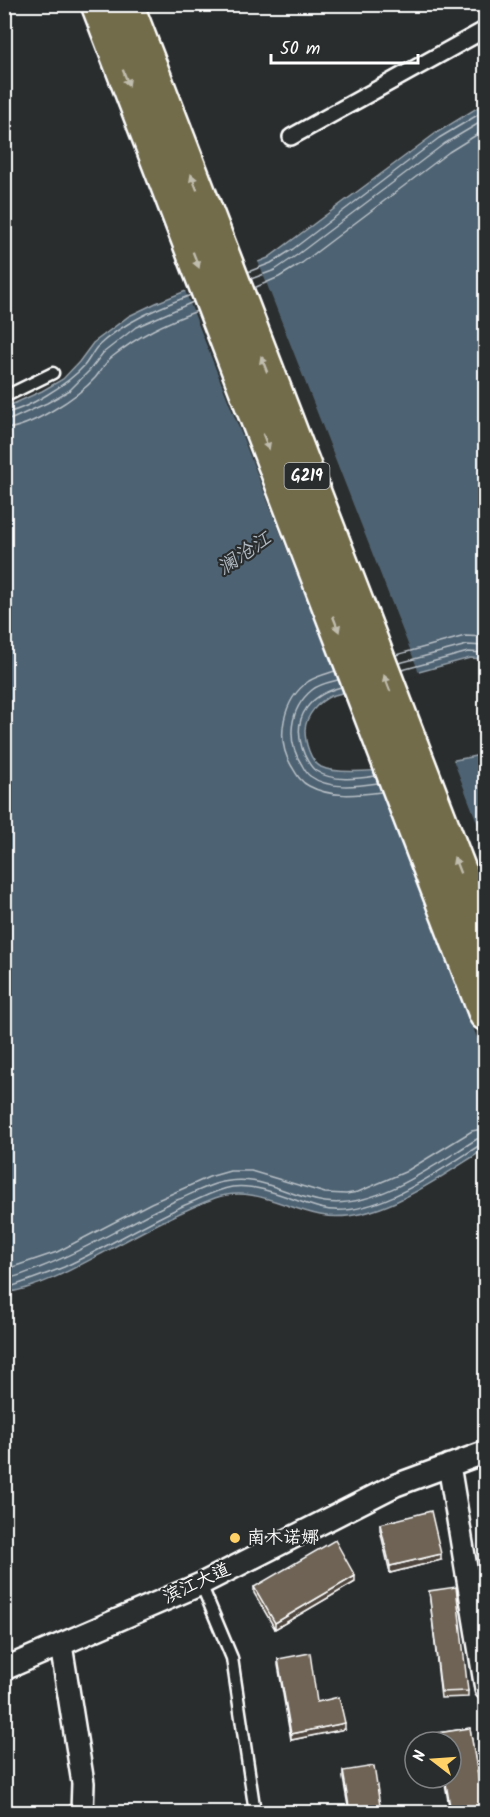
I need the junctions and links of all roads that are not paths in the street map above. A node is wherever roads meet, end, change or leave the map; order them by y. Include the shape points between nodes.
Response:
1 (115, 11) edge
2 (486, 29) edge
3 (291, 137) dead end
4 (54, 373) dead end
5 (4, 397) edge
6 (486, 940) edge
7 (486, 1014) edge
8 (486, 1452) edge
9 (449, 1465) junction
10 (201, 1584) junction
11 (61, 1645) junction
12 (4, 1669) edge
13 (486, 1689) edge
14 (82, 1812) edge
15 (255, 1812) edge

6 -> 1 highway, G219
1 -> 7 highway, G219
2 - 3 street
4 - 5 lane
8 - 9 street, 滨江大道
9 - 10 street, 滨江大道 via 396,1485
9 - 13 street
10 - 11 street, 滨江大道
10 - 15 lane via 232,1658
11 - 12 street, 滨江大道
11 - 14 street via 83,1784

